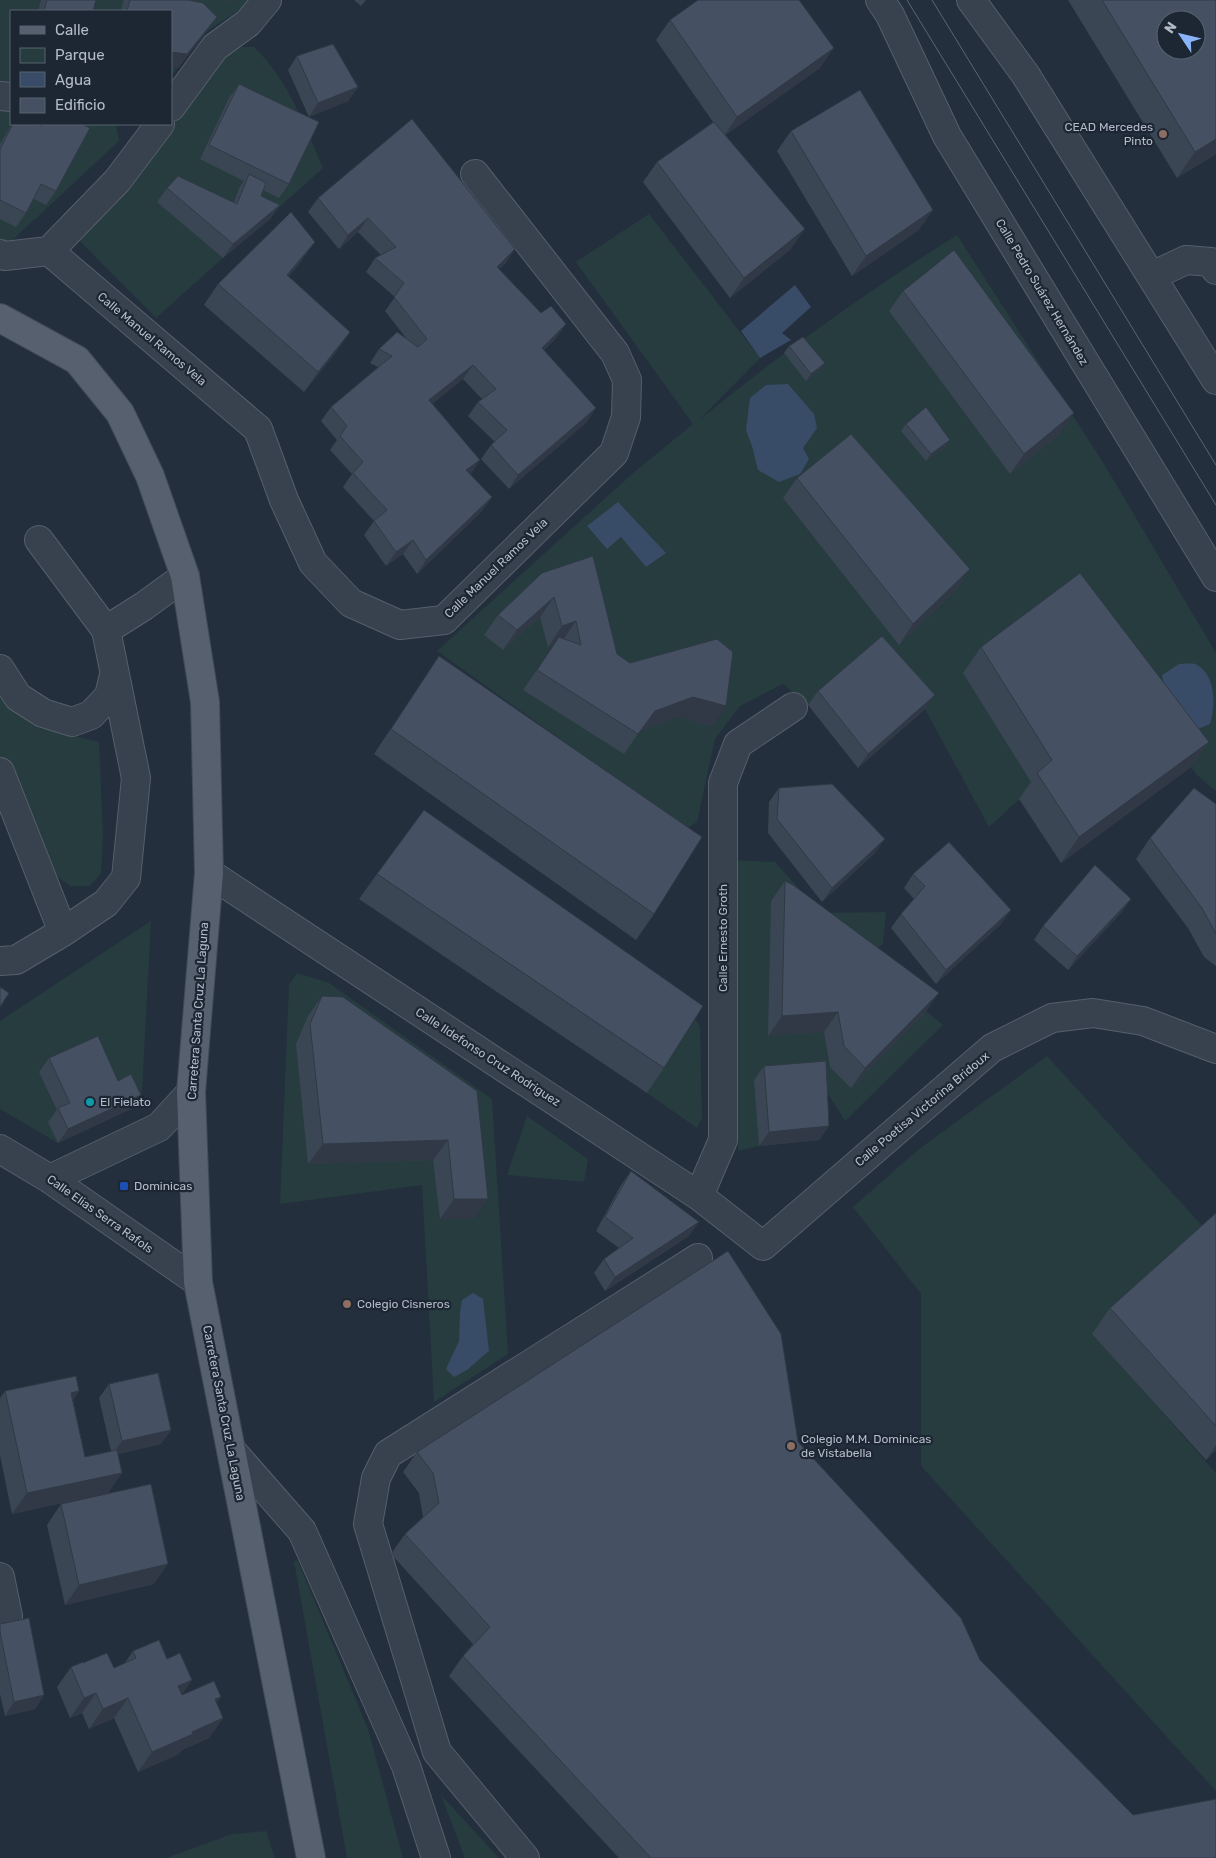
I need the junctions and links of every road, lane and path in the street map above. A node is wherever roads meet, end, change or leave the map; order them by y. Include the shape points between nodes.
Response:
1 (267, 0) edge
2 (880, 0) edge
3 (971, 0) edge
4 (172, 107) edge
5 (151, 128) edge
6 (475, 174) dead end
7 (49, 251) junction
8 (0, 254) edge
9 (1216, 270) edge
10 (1152, 276) junction
11 (0, 318) edge
12 (1216, 380) edge
13 (40, 540) dead end
14 (185, 576) junction
15 (1216, 577) edge
16 (106, 630) junction
17 (0, 669) edge
18 (114, 675) junction
19 (793, 706) dead end
20 (0, 772) edge
21 (209, 873) junction
22 (63, 932) junction
23 (0, 961) edge
24 (1216, 1049) edge
25 (191, 1092) junction
26 (0, 1149) edge
27 (50, 1179) junction
28 (699, 1196) junction
29 (763, 1246) joint
30 (698, 1258) dead end
31 (198, 1282) junction
32 (232, 1451) junction
33 (0, 1577) edge
34 (8, 1616) dead end
35 (437, 1752) junction
36 (406, 1766) junction
37 (311, 1858) edge
38 (436, 1858) edge
39 (525, 1858) edge

1 - 4 street via 248,23 214,47
2 - 15 street, Calle Pedro Suárez Hernández via 947,136
3 - 10 street via 1025,74
5 - 7 street via 117,181
6 - 7 street, Calle Manuel Ramos Vela via 615,353 627,380 626,416 614,453 444,620 400,625 351,603 313,563 284,500 258,429
7 - 8 street
9 - 10 street via 1211,262 1186,260
10 - 12 street
11 - 14 main road, Carretera Santa Cruz La Laguna via 77,360 120,413 150,476
13 - 16 street
14 - 16 street
14 - 21 main road, Carretera Santa Cruz La Laguna via 205,702
16 - 18 street
17 - 18 street via 18,697 43,713 72,722 91,715 109,696
18 - 22 street via 136,778 126,878 106,903
19 - 28 street, Calle Ernesto Groth via 738,744 722,783 723,1140
20 - 22 street
21 - 25 main road, Carretera Santa Cruz La Laguna
21 - 28 street, Calle Ildefonso Cruz Rodriguez
22 - 23 street via 16,960
24 - 29 street, Calle Poetisa Victorina Bridoux via 1143,1021 1094,1013 1052,1018 992,1048
25 - 27 street via 159,1127
25 - 31 main road, Carretera Santa Cruz La Laguna
26 - 27 street, Calle Elias Serra Rafols
27 - 31 street, Calle Elias Serra Rafols
28 - 29 street, Calle Ildefonso Cruz Rodriguez
30 - 35 street via 388,1454 376,1478 368,1524
31 - 32 main road, Carretera Santa Cruz La Laguna
32 - 36 street via 302,1531
32 - 37 main road, Carretera Santa Cruz La Laguna
33 - 34 street
35 - 36 street
35 - 39 street
36 - 38 street

